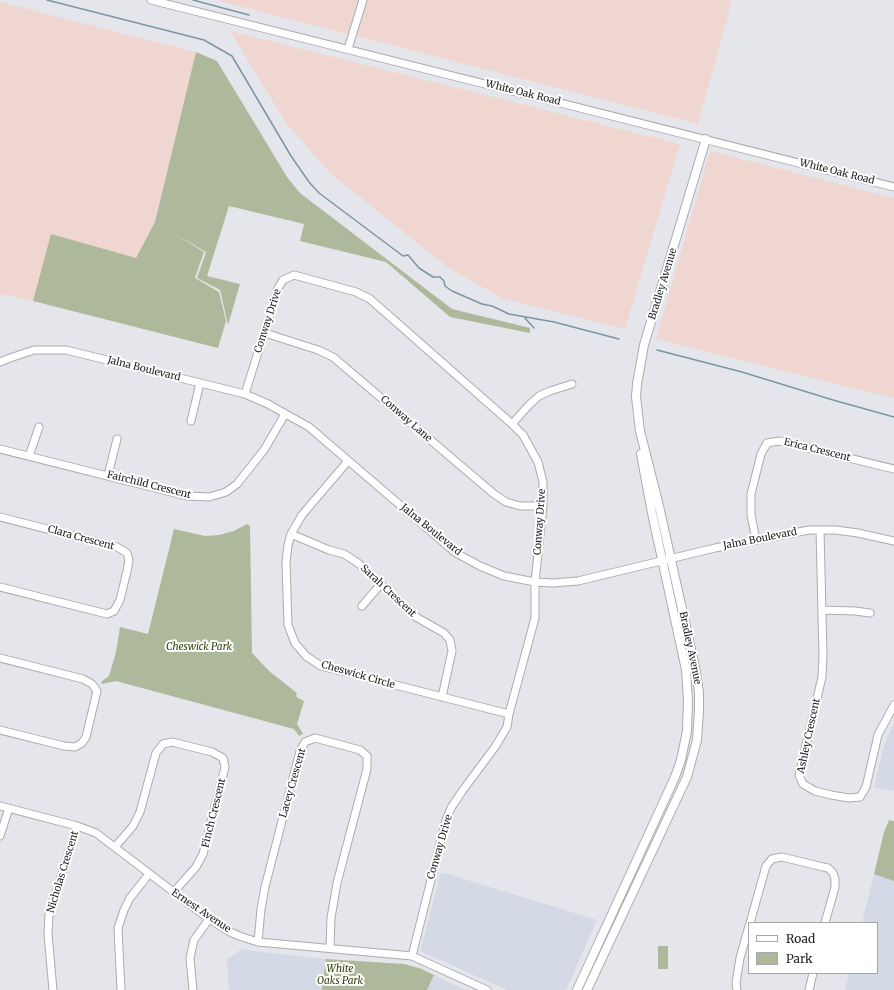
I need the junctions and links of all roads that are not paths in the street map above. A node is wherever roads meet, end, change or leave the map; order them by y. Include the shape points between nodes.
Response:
1 (151, 0) edge
2 (363, 0) edge
3 (348, 49) junction
4 (706, 139) junction
5 (894, 187) edge
6 (265, 333) junction
7 (0, 362) edge
8 (200, 383) junction
9 (572, 384) dead end
10 (245, 394) junction
11 (286, 414) junction
12 (191, 421) dead end
13 (512, 424) junction
14 (39, 427) dead end
15 (116, 439) dead end
16 (0, 448) edge
17 (29, 456) junction
18 (348, 461) junction
19 (894, 469) edge
20 (108, 475) junction
21 (543, 506) junction
22 (0, 517) edge
23 (820, 530) junction
24 (291, 534) junction
25 (756, 540) junction
26 (894, 541) edge
27 (666, 560) junction
28 (535, 582) junction
29 (380, 585) junction
30 (0, 587) edge
31 (362, 606) dead end
32 (822, 610) junction
33 (870, 613) dead end
34 (0, 658) edge
35 (442, 697) junction
36 (894, 705) edge
37 (509, 714) junction
38 (0, 730) edge
39 (0, 806) edge
40 (9, 808) junction
41 (77, 826) junction
42 (0, 836) edge
43 (115, 847) junction
44 (149, 874) junction
45 (173, 892) junction
46 (209, 919) junction
47 (750, 922) edge
48 (825, 922) edge
49 (748, 930) edge
50 (258, 942) junction
51 (330, 948) junction
52 (412, 956) junction
53 (813, 974) edge
54 (54, 990) edge
55 (121, 990) edge
56 (193, 990) edge
57 (487, 990) edge
58 (577, 990) edge
59 (587, 990) edge
60 (737, 990) edge
61 (809, 990) edge

1 - 3 street, White Oak Road
2 - 3 street
3 - 4 street, White Oak Road
4 - 5 street, White Oak Road
4 - 27 main road, Bradley Avenue via 641,357 637,384 641,457 652,513
6 - 10 street, Conway Drive
6 - 13 street, Conway Drive via 278,288 283,280 294,275 356,292 370,299
6 - 21 street, Conway Lane via 333,357 506,502 520,506
7 - 8 street, Jalna Boulevard via 34,350 66,350
8 - 10 street, Jalna Boulevard
8 - 12 street
9 - 13 street via 539,396
10 - 11 street, Jalna Boulevard
11 - 18 street, Jalna Boulevard via 309,427
11 - 20 street, Fairchild Crescent via 264,450 237,484 226,492 209,497 187,496
13 - 21 street, Conway Drive via 523,435 538,462 543,482
14 - 17 street
15 - 20 street
16 - 17 street, Fairchild Crescent
17 - 20 street, Fairchild Crescent
18 - 24 street, Cheswick Circle via 302,515
18 - 28 street, Jalna Boulevard via 456,553 504,576
19 - 25 street, Erica Crescent via 779,441 767,443 761,454 751,494 751,515
21 - 28 street, Conway Drive
22 - 30 street, Clara Crescent via 116,547 127,553 129,560 120,600 114,611 107,614
23 - 25 street, Jalna Boulevard
23 - 26 street, Jalna Boulevard via 858,533
23 - 32 street, Ashley Crescent
24 - 29 street, Sarah Crescent via 344,554 358,563
24 - 35 street, Cheswick Circle via 286,562 288,625 295,643 306,656 321,666
25 - 27 street, Jalna Boulevard
27 - 28 street, Jalna Boulevard via 578,581
27 - 58 main road, Bradley Avenue via 688,688 685,744 675,777
27 - 59 main road, Bradley Avenue via 695,667 699,692 697,740 687,777
28 - 37 street, Conway Drive via 535,618
29 - 31 street
29 - 35 street, Sarah Crescent via 416,617 444,633 450,640 452,651
32 - 33 street
32 - 36 street, Ashley Crescent via 822,677 798,775 803,784 815,791 831,795 860,797 866,787 878,735
34 - 38 street via 84,679 97,691 86,737 82,743 75,746 64,746
35 - 37 street, Cheswick Circle
37 - 52 street, Conway Drive via 507,727 463,790 446,820
39 - 40 street, Ernest Avenue
40 - 41 street, Ernest Avenue
40 - 42 street
41 - 43 street, Ernest Avenue via 96,833
41 - 54 street, Nicholas Crescent via 49,915 48,934
43 - 44 street, Ernest Avenue
43 - 45 street, Finch Crescent via 133,826 140,812 156,753 163,744 172,742 212,752 223,758 226,767 203,854 196,867
44 - 45 street, Ernest Avenue
44 - 55 street via 130,898 118,928
45 - 46 street, Ernest Avenue
46 - 50 street, Ernest Avenue via 230,932
46 - 56 street via 194,940 190,958
47 - 48 street via 766,866 772,859 782,857 828,868 832,873 835,879 834,887
49 - 60 street via 740,958
50 - 51 street, Ernest Avenue
50 - 51 street, Lacey Crescent via 265,888 300,751 305,742 315,738 360,750 367,756 367,769 337,884 331,918
51 - 52 street, Ernest Avenue
52 - 57 street, Ernest Avenue
53 - 61 street

